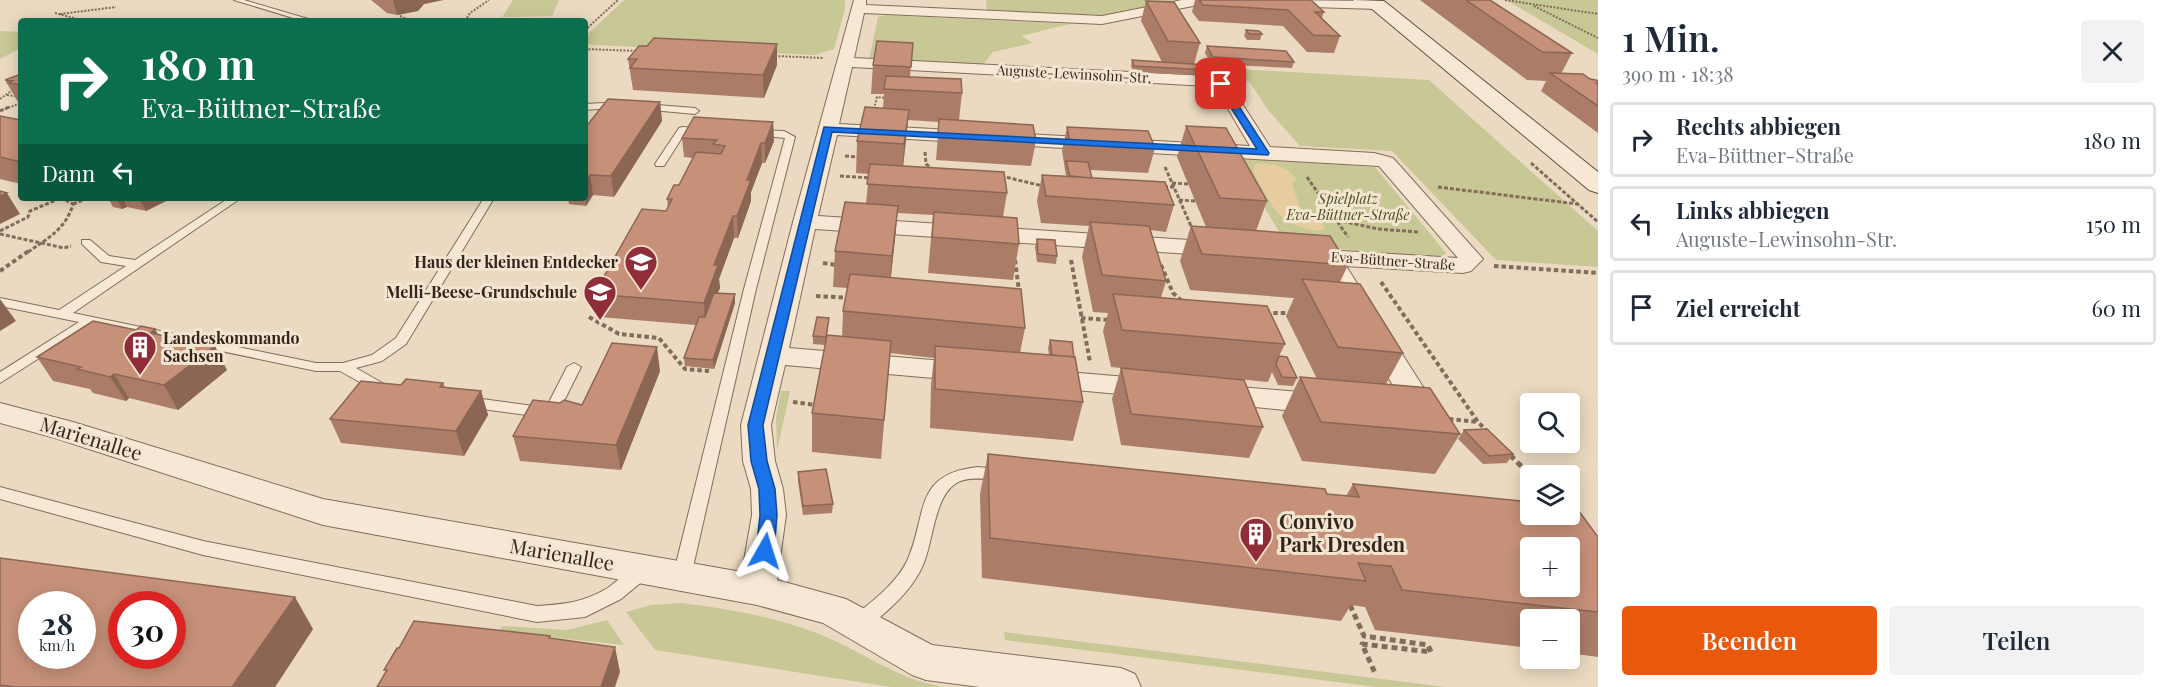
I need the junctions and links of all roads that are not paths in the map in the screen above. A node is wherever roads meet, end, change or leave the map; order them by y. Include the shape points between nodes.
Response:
1 (237, 0) edge
2 (1211, 0) edge
3 (1221, 0) edge
4 (1195, 1) edge
5 (1263, 2) edge
6 (1374, 2) edge
7 (860, 5) edge
8 (300, 18) edge
9 (845, 61) junction
10 (588, 107) edge
11 (694, 111) dead end
12 (828, 129) junction
13 (716, 131) edge
14 (739, 132) edge
15 (1264, 153) junction
16 (660, 164) dead end
17 (1598, 185) edge
18 (232, 201) edge
19 (487, 201) edge
20 (804, 222) junction
21 (86, 242) road end
22 (1236, 251) edge
23 (1282, 254) edge
24 (1329, 257) junction
25 (137, 264) junction
26 (0, 302) edge
27 (62, 314) junction
28 (91, 320) junction
29 (773, 355) junction
30 (574, 367) dead end
31 (343, 368) junction
32 (0, 378) edge
33 (402, 395) edge
34 (456, 401) edge
35 (1355, 407) edge
36 (1389, 409) edge
37 (0, 413) edge
38 (1015, 475) edge
39 (0, 494) edge
40 (645, 569) junction
41 (682, 576) junction
42 (758, 590) junction
43 (859, 624) junction
44 (1121, 687) edge

1 - 8 lane
2 - 3 street
4 - 7 street via 1102,20
5 - 6 street
6 - 17 main road
7 - 9 street
9 - 12 street
9 - 15 street, Auguste-Lewinsohn-Str. via 1210,81 1221,84
10 - 11 lane
12 - 15 street, Eva-Büttner-Straße
12 - 20 street
13 - 16 lane via 682,130
14 - 41 lane via 790,137
15 - 24 street, Eva-Büttner-Straße via 1386,162 1471,259 1463,266
18 - 25 lane
19 - 31 lane via 402,341 377,358
20 - 22 street
20 - 29 street
21 - 25 lane via 105,259
23 - 24 street, Eva-Büttner-Straße
24 - 36 street via 1424,412
25 - 27 lane
26 - 27 lane
27 - 28 lane
28 - 31 lane via 316,367
28 - 32 lane
29 - 35 street
29 - 42 street via 756,425 769,515
30 - 34 lane via 554,407 542,412
31 - 33 lane via 392,394
37 - 40 street, Marienallee via 323,512
38 - 43 lane via 979,472 951,477 937,492 914,567 888,600
39 - 40 lane via 203,548 537,614 578,611 614,594
40 - 41 street, Marienallee
41 - 42 street, Marienallee
42 - 43 street, Marienallee via 833,610
43 - 44 street, Marienallee via 926,662

